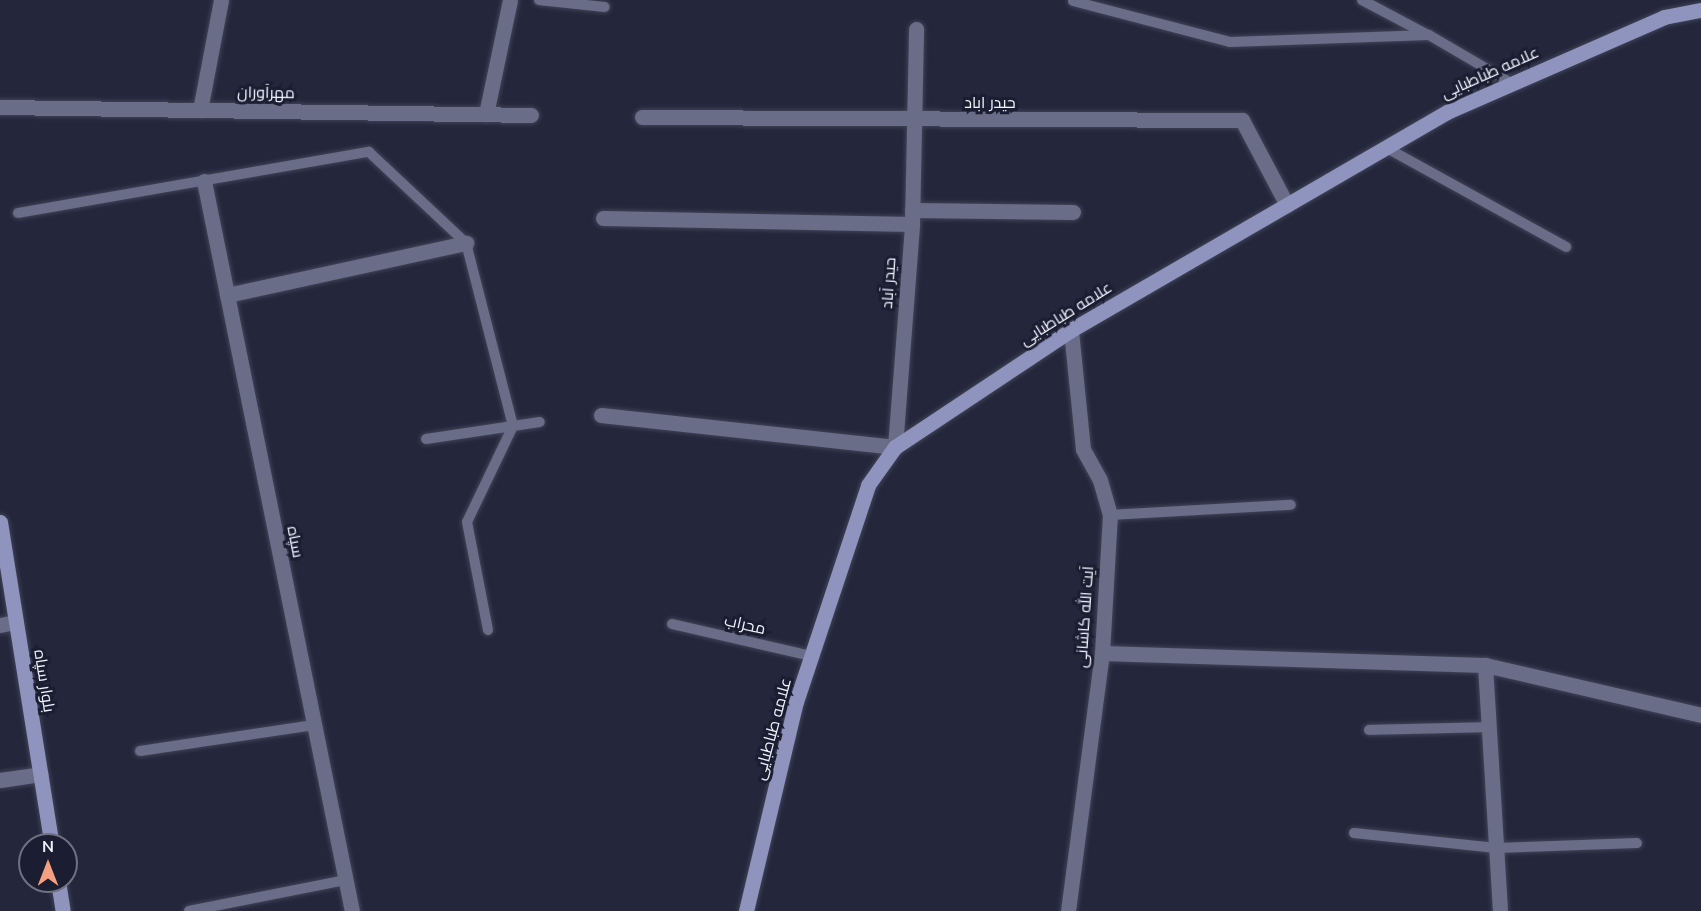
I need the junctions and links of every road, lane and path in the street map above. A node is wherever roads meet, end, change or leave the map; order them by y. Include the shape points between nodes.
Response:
1 (221, 0) edge
2 (510, 0) edge
3 (539, 0) edge
4 (1362, 0) edge
5 (1073, 2) dead end
6 (605, 7) dead end
7 (1701, 10) edge
8 (916, 28) dead end
9 (1429, 35) junction
10 (1511, 83) junction
11 (0, 107) edge
12 (200, 110) junction
13 (486, 114) junction
14 (531, 115) dead end
15 (642, 117) dead end
16 (914, 121) junction
17 (1385, 147) junction
18 (204, 181) junction
19 (1287, 205) junction
20 (1073, 212) dead end
21 (18, 213) dead end
22 (912, 217) junction
23 (603, 218) dead end
24 (466, 243) junction
25 (1566, 247) dead end
26 (227, 295) junction
27 (1071, 330) junction
28 (602, 415) dead end
29 (540, 422) dead end
30 (513, 426) junction
31 (426, 439) dead end
32 (895, 447) junction
33 (1291, 505) dead end
34 (1110, 515) junction
35 (0, 522) edge
36 (16, 622) junction
37 (672, 624) dead end
38 (0, 625) edge
39 (488, 630) dead end
40 (1102, 653) junction
41 (812, 656) junction
42 (1485, 665) junction
43 (1701, 715) edge
44 (314, 724) junction
45 (1489, 727) junction
46 (1369, 730) dead end
47 (140, 751) dead end
48 (40, 774) junction
49 (0, 780) edge
50 (50, 833) edge
51 (1354, 833) dead end
52 (1637, 843) dead end
53 (1496, 848) junction
54 (345, 879) junction
55 (60, 893) edge
56 (63, 911) edge
57 (189, 911) edge
58 (352, 911) edge
59 (746, 911) edge
60 (1068, 911) edge
61 (1500, 911) edge

1 - 12 street
2 - 13 street
3 - 6 lane
4 - 9 lane
5 - 9 lane via 1230,42
7 - 10 main road, علامه طباطبایی via 1664,17
8 - 16 street, حیدر آباد
9 - 10 lane
10 - 17 main road, علامه طباطبایی
11 - 12 street, مهرآوران
12 - 13 street, مهرآوران
13 - 14 street, مهرآوران
15 - 16 street, حیدر اباد
16 - 19 street, حیدر اباد via 1242,120
16 - 22 street, حیدر آباد
17 - 19 main road, علامه طباطبایی
17 - 25 lane
18 - 21 lane
18 - 24 lane via 369,152
18 - 26 street, سپاه
19 - 27 main road, علامه طباطبایی
20 - 22 street
22 - 23 street
22 - 32 street, حیدر آباد
24 - 26 street
24 - 30 lane
26 - 44 street, سپاه
27 - 32 main road, علامه طباطبایی
27 - 34 street, آیت الله کاشانی via 1083,449 1100,480
28 - 32 street
29 - 30 lane
30 - 31 lane
30 - 39 lane via 467,522
32 - 41 main road, علامه طباطبایی via 868,485
33 - 34 lane
34 - 40 street, آیت الله کاشانی
35 - 36 main road, بلوار سپاه
36 - 38 street
36 - 48 main road, بلوار سپاه
37 - 41 lane, محراب
40 - 42 street
40 - 60 street, آیت الله کاشانی
41 - 59 main road, علامه طباطبایی
42 - 43 street
42 - 45 street
44 - 47 lane
44 - 54 street, سپاه
45 - 46 lane
45 - 53 street
48 - 49 street
48 - 50 main road, بلوار سپاه
51 - 53 lane
52 - 53 lane
53 - 61 street
54 - 57 lane
54 - 58 street, سپاه
55 - 56 main road

